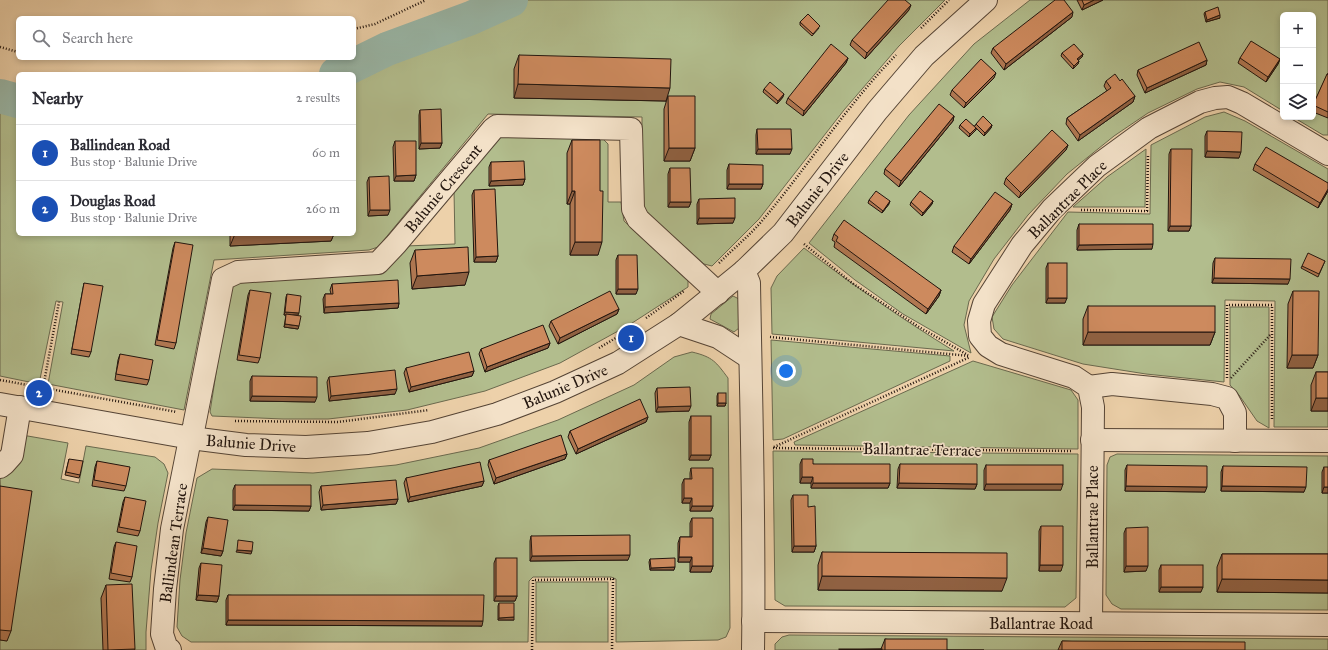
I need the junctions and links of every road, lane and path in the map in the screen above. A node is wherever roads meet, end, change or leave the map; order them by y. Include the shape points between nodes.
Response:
1 (426, 0) edge
2 (949, 0) edge
3 (986, 0) edge
4 (356, 29) edge
5 (916, 34) dead end
6 (0, 47) edge
7 (16, 51) edge
8 (900, 51) dead end
9 (1148, 128) junction
10 (1328, 154) edge
11 (1052, 209) junction
12 (804, 244) dead end
13 (744, 271) junction
14 (702, 278) junction
15 (718, 293) junction
16 (60, 302) dead end
17 (640, 323) dead end
18 (679, 324) junction
19 (634, 327) dead end
20 (1272, 334) junction
21 (750, 335) junction
22 (594, 350) dead end
23 (979, 351) junction
24 (750, 358) junction
25 (0, 380) edge
26 (1089, 387) junction
27 (43, 388) junction
28 (10, 406) edge
29 (430, 410) dead end
30 (196, 416) junction
31 (232, 421) dead end
32 (191, 438) junction
33 (1235, 441) junction
34 (1272, 441) junction
35 (1328, 441) edge
36 (1092, 445) junction
37 (0, 467) edge
38 (753, 621) junction
39 (1091, 623) junction
40 (1328, 625) edge
41 (168, 650) edge
42 (532, 650) edge
43 (612, 650) edge
44 (753, 650) edge

1 - 4 path via 375,24
2 - 5 path
3 - 13 street, Balunie Drive via 924,56 877,111 783,233
6 - 7 path
8 - 14 path via 883,68 760,223
9 - 10 street, Ballantrae Place via 1200,102 1228,97
9 - 11 street, Ballantrae Place via 1097,166
9 - 11 path via 1148,211
11 - 23 street, Ballantrae Place via 1022,245 984,304 979,321
12 - 23 path via 859,287 919,327
13 - 15 street, Balunie Drive
13 - 21 street via 749,283
14 - 15 street, Balunie Crescent
14 - 17 path
14 - 30 street, Balunie Crescent via 638,220 633,209 631,128 497,126 378,262 238,272 223,279
15 - 18 street, Balunie Drive
16 - 27 path
18 - 24 street via 718,336
18 - 32 street, Balunie Drive via 618,363 555,392 497,414 432,432 368,443 306,447 246,445
19 - 22 path
20 - 20 path via 1272,305 1227,305 1227,382
20 - 34 path
21 - 23 path
21 - 24 street
23 - 26 street via 1001,354 1074,377
23 - 36 path, Ballantrae Terrace via 772,448
24 - 38 street
25 - 27 path
26 - 33 street via 1112,384 1212,394 1227,398 1235,413
26 - 36 street, Ballantrae Place via 1093,407
27 - 30 path
28 - 32 street, Balunie Drive
28 - 37 street via 12,455
29 - 31 path via 338,422
30 - 32 street, Balunie Crescent
32 - 41 street, Ballindean Terrace via 172,529 165,589 162,634
33 - 34 street
33 - 36 street
34 - 35 street
36 - 39 street, Ballantrae Place
38 - 39 street, Ballantrae Road
38 - 44 street
39 - 40 street, Ballantrae Road
42 - 43 path via 533,580 613,579

